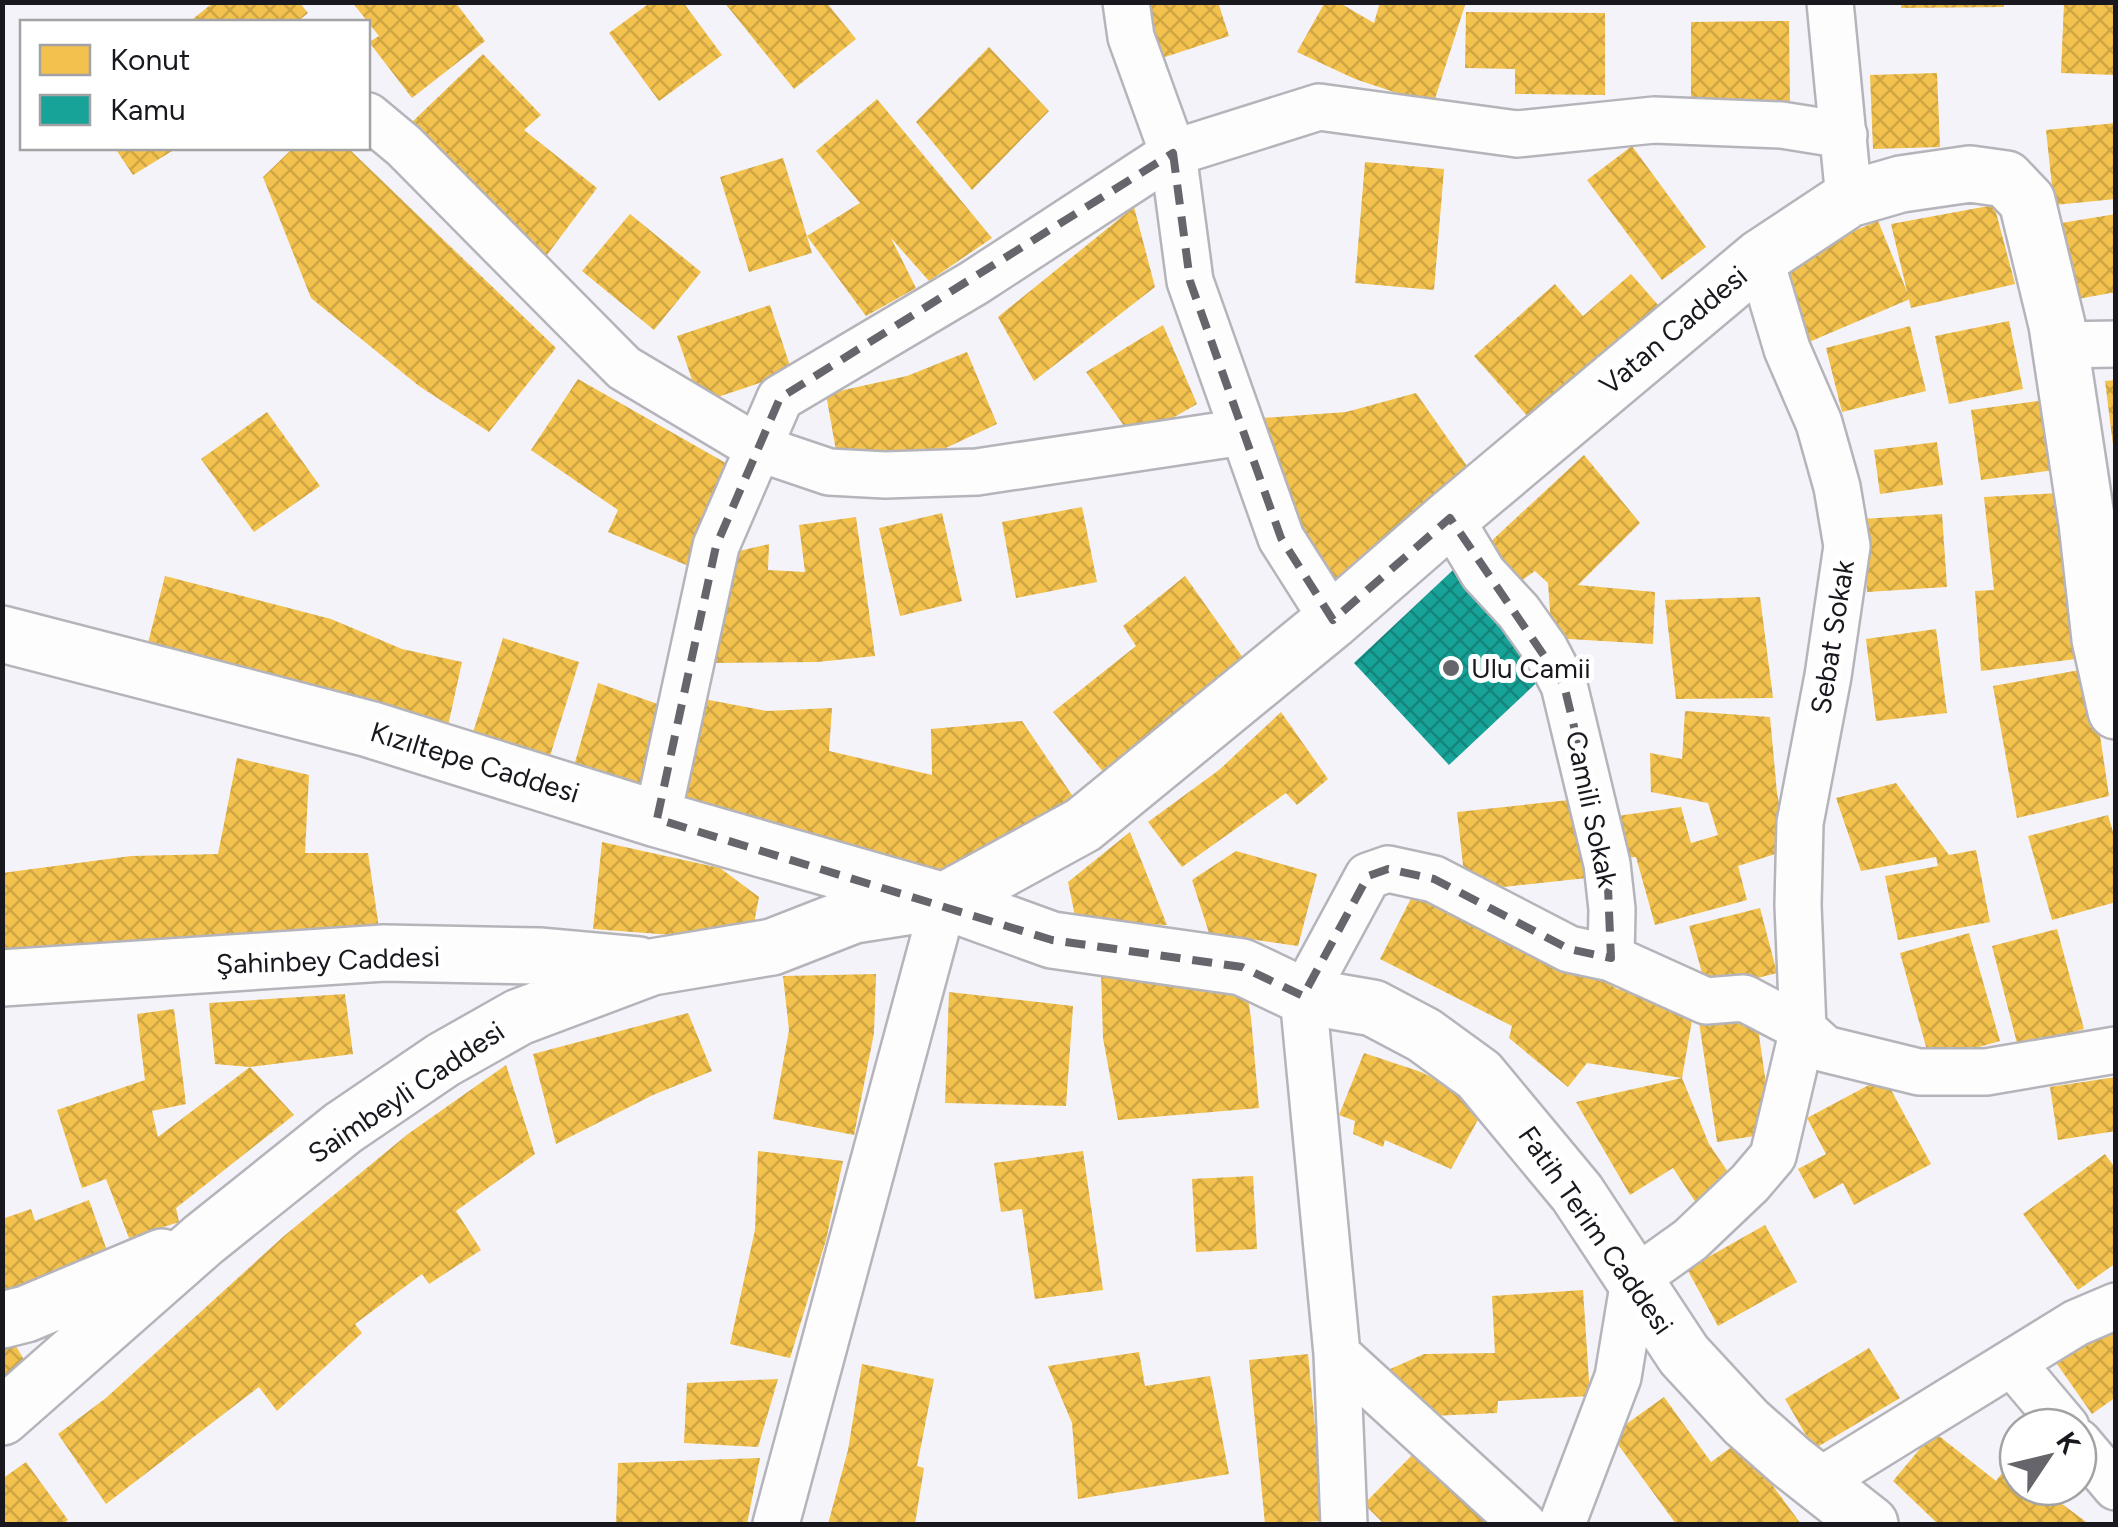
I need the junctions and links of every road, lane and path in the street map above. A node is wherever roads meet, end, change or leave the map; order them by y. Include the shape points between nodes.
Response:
1 (1126, 2) edge
2 (1830, 2) edge
3 (370, 118) edge
4 (1844, 135) junction
5 (1173, 153) junction
6 (1849, 199) junction
7 (1760, 258) junction
8 (2059, 344) junction
9 (2116, 344) edge
10 (1243, 432) junction
11 (758, 448) junction
12 (1450, 518) junction
13 (1333, 620) junction
14 (2, 634) edge
15 (2116, 712) edge
16 (657, 819) junction
17 (944, 901) junction
18 (1611, 958) junction
19 (652, 966) junction
20 (2, 978) edge
21 (1303, 996) junction
22 (1804, 1029) junction
23 (2116, 1050) edge
24 (202, 1240) junction
25 (1634, 1280) junction
26 (2116, 1306) edge
27 (2, 1320) edge
28 (1337, 1354) junction
29 (2012, 1363) junction
30 (2049, 1407) edge
31 (2, 1417) edge
32 (2098, 1466) edge
33 (1816, 1484) junction
34 (2116, 1487) edge
35 (776, 1524) edge
36 (1344, 1524) edge
37 (1523, 1524) edge
38 (1562, 1524) edge
39 (1870, 1524) edge

1 - 5 street via 1130,37
2 - 4 street
3 - 11 street via 624,368
4 - 5 street via 1781,124 1654,120 1518,134 1319,107
4 - 6 street
5 - 10 street via 1190,281
5 - 11 street via 974,283 780,398
6 - 7 street, Vatan Caddesi
6 - 8 street, Vatan Caddesi via 1970,174 2006,179 2027,201
7 - 12 street, Vatan Caddesi
7 - 22 street, Sebat Sokak via 1787,350 1819,423 1846,546 1800,823
8 - 9 street
8 - 15 street, Vatan Caddesi
10 - 11 street via 976,472 829,472
10 - 13 street via 1281,538
11 - 16 street via 716,546
12 - 13 street, Vatan Caddesi
12 - 18 street, Camili Sokak via 1564,685 1607,864
13 - 17 street, Vatan Caddesi via 1082,825
14 - 16 street, Kızıltepe Caddesi via 370,729
16 - 17 street, Kızıltepe Caddesi
17 - 19 street, Saimbeyli Caddesi via 854,915 772,947
17 - 21 street, Fatih Terim Caddesi via 1052,940 1242,967
17 - 35 street
18 - 21 street via 1569,950 1434,879 1388,869 1368,876
18 - 22 street via 1706,1001 1744,998
19 - 20 street, Şahinbey Caddesi via 384,953
19 - 24 street, Saimbeyli Caddesi via 519,1017 442,1060
21 - 25 street, Fatih Terim Caddesi via 1373,1008 1479,1075 1577,1193
21 - 28 street
22 - 23 street via 1826,1049 1919,1072 1986,1072
22 - 25 street, Sebat Sokak via 1773,1156 1690,1240
24 - 27 street
24 - 31 street, Saimbeyli Caddesi
25 - 33 street, Fatih Terim Caddesi via 1684,1355
25 - 38 street via 1618,1377
26 - 29 street
28 - 36 street
28 - 37 street
29 - 30 street
29 - 33 street
32 - 34 street
33 - 39 street, Fatih Terim Caddesi

